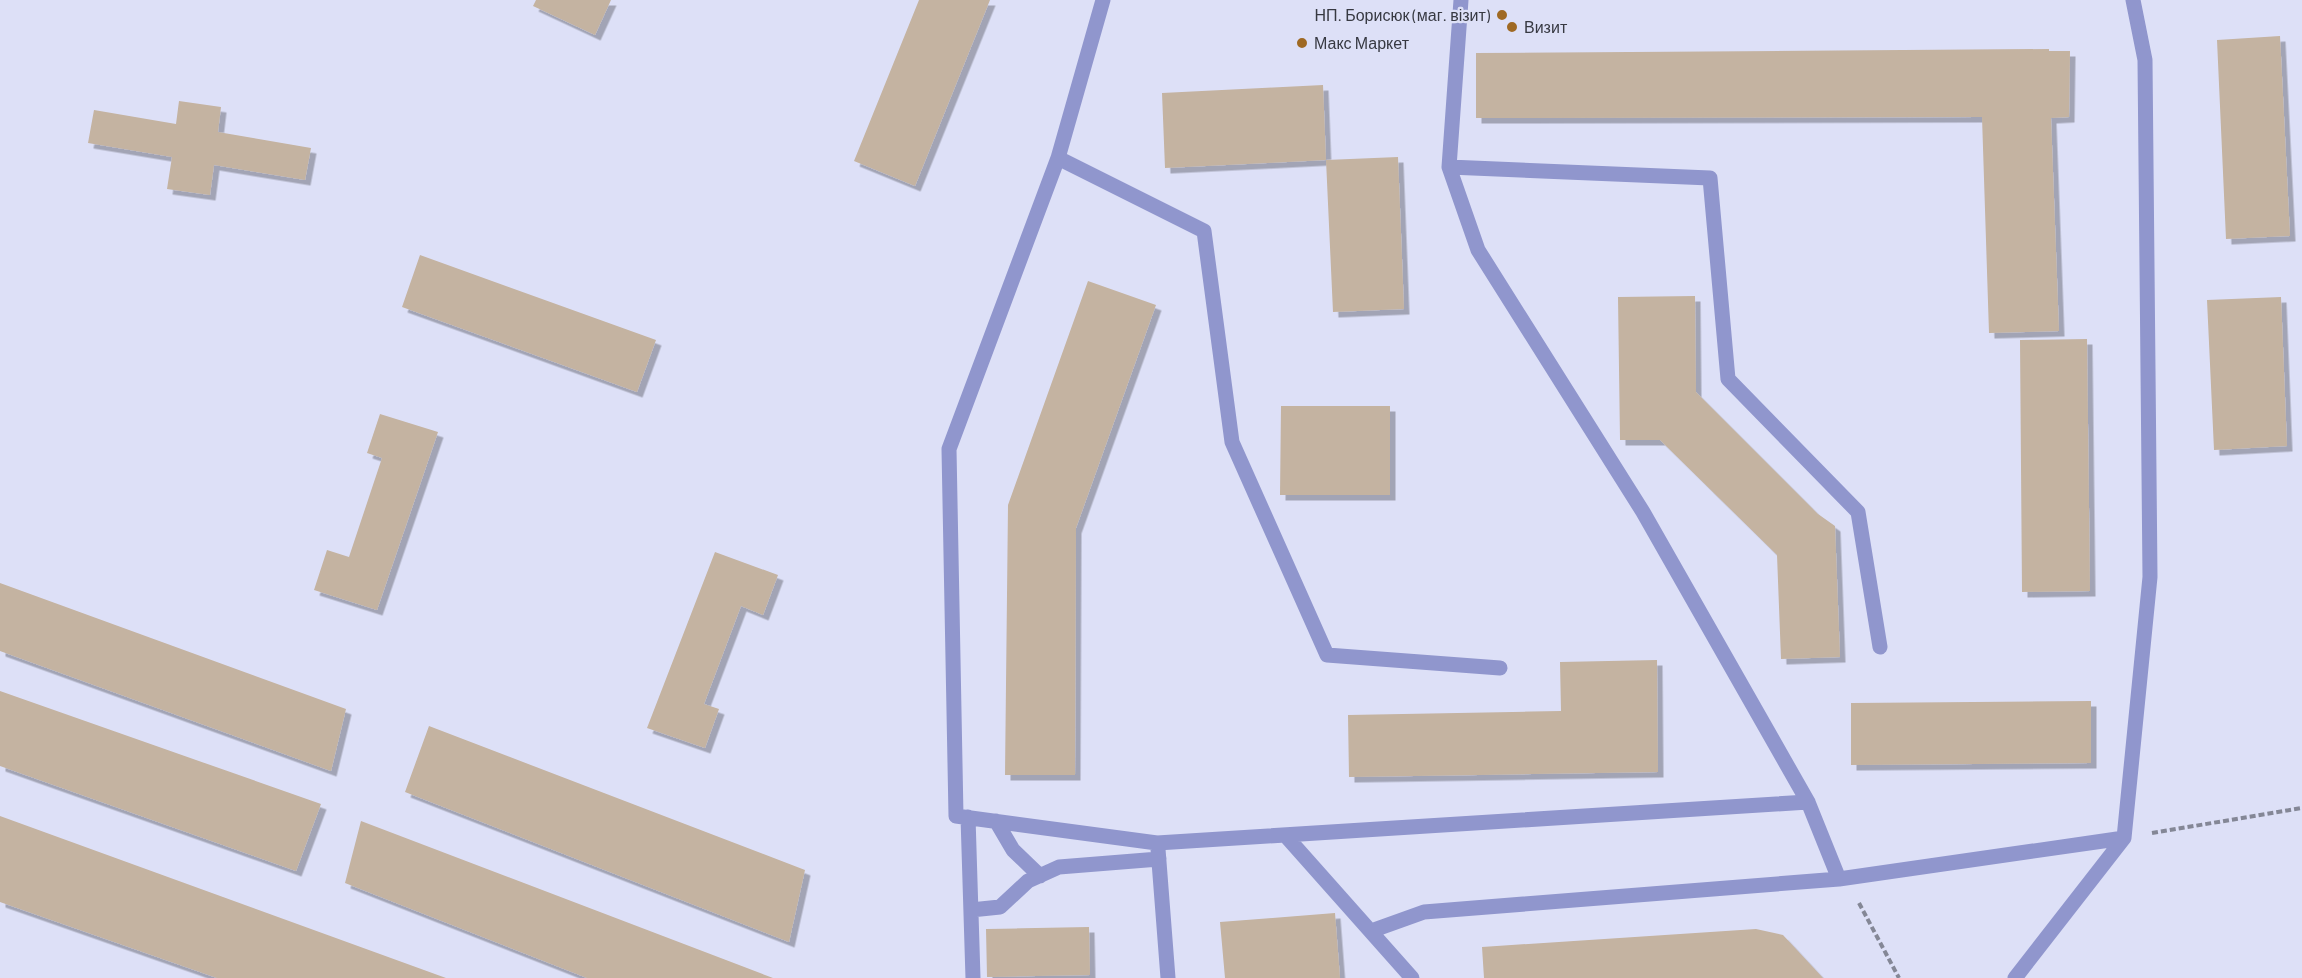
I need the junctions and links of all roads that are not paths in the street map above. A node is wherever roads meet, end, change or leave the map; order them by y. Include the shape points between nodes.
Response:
1 (1103, 0) edge
2 (1461, 0) edge
3 (2133, 0) edge
4 (1058, 158) junction
5 (1449, 167) junction
6 (1880, 647) dead end
7 (1500, 668) dead end
8 (1808, 802) junction
9 (968, 817) junction
10 (996, 821) junction
11 (1285, 835) junction
12 (2124, 838) junction
13 (1157, 843) junction
14 (1159, 859) junction
15 (1040, 876) junction
16 (1839, 879) junction
17 (971, 910) junction
18 (1371, 932) junction
19 (973, 978) edge
20 (1168, 978) edge
21 (1412, 978) edge
22 (2015, 978) edge

1 - 4 lane
2 - 5 lane
3 - 12 lane via 2145,60 2150,577
4 - 7 lane via 1204,231 1232,442 1326,655
4 - 9 lane via 949,449 956,816
5 - 6 lane via 1710,178 1728,379 1858,512
5 - 8 lane via 1478,250 1643,512
8 - 11 lane
8 - 16 lane
9 - 10 lane
9 - 17 lane
10 - 13 lane
10 - 15 lane via 1013,850
11 - 13 lane
11 - 18 lane
12 - 16 lane
12 - 22 lane
13 - 14 lane
14 - 15 lane via 1059,867
14 - 20 lane
15 - 17 lane via 1028,881 1000,907
16 - 18 lane via 1424,912
17 - 19 lane
18 - 21 lane

